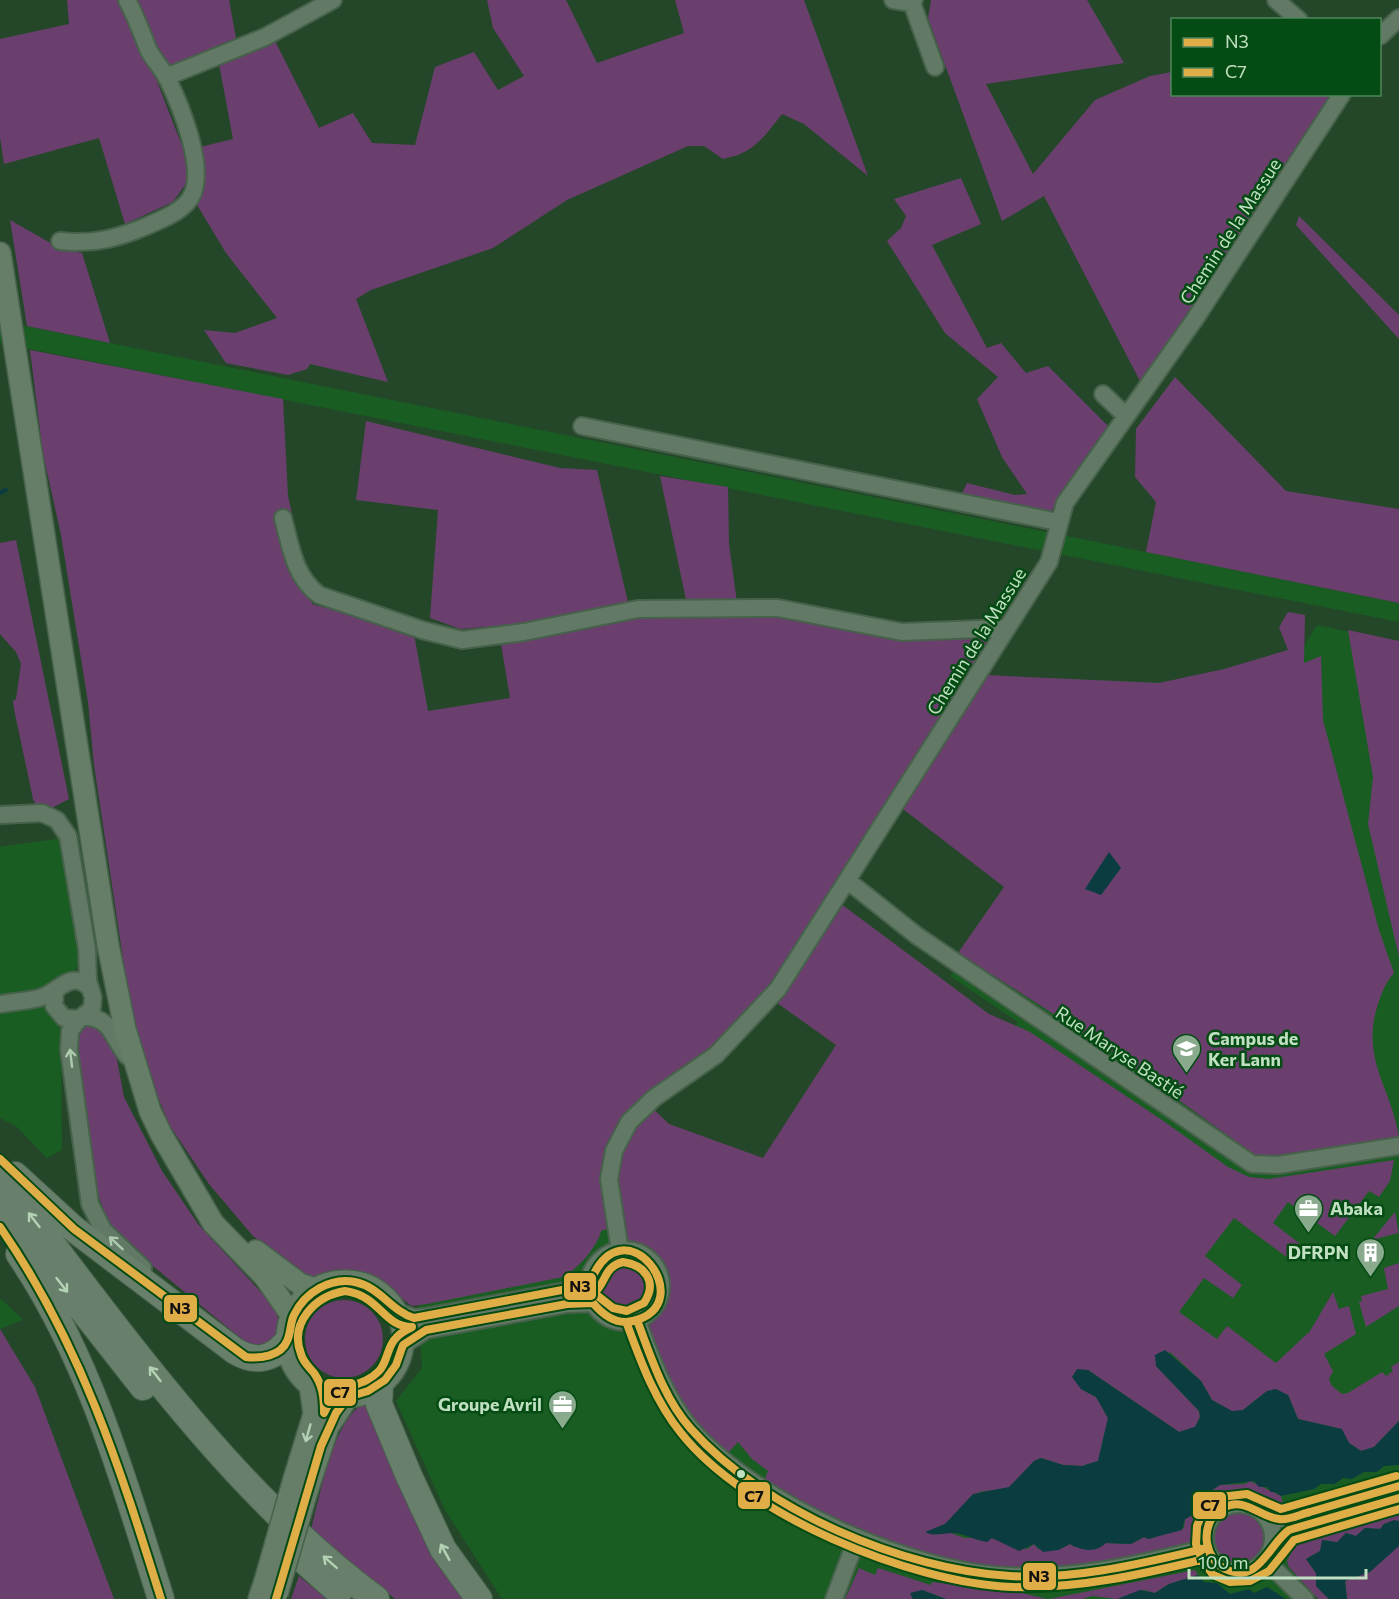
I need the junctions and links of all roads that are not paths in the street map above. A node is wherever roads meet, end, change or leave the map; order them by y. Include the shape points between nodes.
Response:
1 (127, 0) edge
2 (333, 0) edge
3 (893, 0) edge
4 (1276, 0) edge
5 (913, 2) edge
6 (1297, 18) edge
7 (1399, 18) edge
8 (1381, 35) edge
9 (935, 67) dead end
10 (166, 77) junction
11 (1341, 96) edge
12 (60, 241) dead end
13 (0, 254) edge
14 (1103, 394) dead end
15 (1126, 416) junction
16 (582, 426) dead end
17 (283, 518) dead end
18 (1058, 522) junction
19 (1006, 628) junction
20 (0, 815) edge
21 (848, 881) junction
22 (87, 962) junction
23 (73, 980) junction
24 (89, 987) junction
25 (55, 998) junction
26 (0, 1004) edge
27 (81, 1018) junction
28 (134, 1063) junction
29 (1399, 1146) edge
30 (0, 1159) edge
31 (0, 1176) edge
32 (190, 1182) junction
33 (0, 1205) edge
34 (0, 1227) edge
35 (620, 1251) junction
36 (590, 1283) junction
37 (315, 1289) junction
38 (593, 1303) junction
39 (396, 1311) junction
40 (292, 1316) junction
41 (637, 1320) junction
42 (221, 1339) junction
43 (287, 1342) junction
44 (403, 1345) junction
45 (310, 1385) junction
46 (380, 1385) junction
47 (348, 1397) junction
48 (301, 1485) junction
49 (1399, 1486) edge
50 (1399, 1498) edge
51 (1266, 1517) junction
52 (857, 1538) junction
53 (1273, 1545) junction
54 (1207, 1548) junction
55 (1265, 1560) junction
56 (269, 1593) edge
57 (161, 1599) edge
58 (347, 1599) edge
59 (376, 1599) edge
60 (479, 1599) edge
61 (834, 1599) edge
62 (1305, 1599) edge

1 - 10 street
2 - 10 street via 265,37
3 - 5 street
4 - 6 street
5 - 9 street
7 - 8 street
10 - 12 street via 191,140 195,179 191,196 171,214 118,237 90,243
11 - 15 street, Chemin de la Massue via 1195,319
13 - 28 main road via 108,945
14 - 15 street
15 - 18 street, Chemin de la Massue via 1065,503
16 - 18 street
17 - 19 street via 295,565 305,585 319,595 462,640 638,609 778,608 902,632
18 - 19 street, Chemin de la Massue via 1049,562
19 - 21 street, Chemin de la Massue
20 - 22 street via 42,813 64,828 72,848
21 - 29 street, Rue Maryse Bastié via 916,935 1252,1164 1278,1165
21 - 35 street, Chemin de la Massue via 777,989 745,1026 698,1070 654,1098 629,1122 614,1151 609,1179
22 - 23 street
22 - 24 street
23 - 24 street
23 - 25 street via 61,984
24 - 27 street via 93,1003
25 - 26 street
25 - 27 street via 64,1018
27 - 28 street via 95,1018 110,1027
42 -> 27 street via 111,1239 93,1213 69,1050 70,1031
28 - 32 main road via 150,1111
30 - 42 highway via 74,1229
59 -> 31 highway via 314,1548 223,1454 166,1388
32 - 37 main road via 282,1273
32 - 40 main road via 213,1223 265,1277
33 -> 58 highway via 104,1340 211,1468 307,1566
34 - 57 highway via 44,1294 81,1369
35 - 36 street via 601,1260
35 - 41 street via 636,1252 650,1260 660,1282 656,1305
36 - 38 street
36 - 39 street via 425,1317 414,1318
37 - 39 main road via 337,1281 360,1283 381,1293
37 - 40 main road via 305,1296
38 - 41 street via 609,1318 622,1322
38 - 44 street via 567,1304 426,1330
39 - 44 main road
40 - 43 main road
41 - 52 street via 674,1405 711,1449 776,1495
42 - 43 highway via 246,1357 259,1359
43 - 45 main road via 294,1366
44 - 46 main road via 396,1368
45 - 47 main road via 322,1392
45 -> 48 main road via 314,1414
46 - 47 main road
60 -> 46 highway via 443,1549 409,1476 378,1404
47 - 48 main road via 328,1427
48 - 56 main road, bridge
49 - 51 street via 1288,1519
50 - 53 street via 1289,1530
51 - 53 street
51 - 54 street via 1246,1505 1223,1508 1208,1525
52 - 54 street via 920,1561 1009,1576 1110,1571
52 - 61 street
53 - 55 street
54 - 55 street via 1217,1564 1233,1572 1251,1570
55 - 62 street

